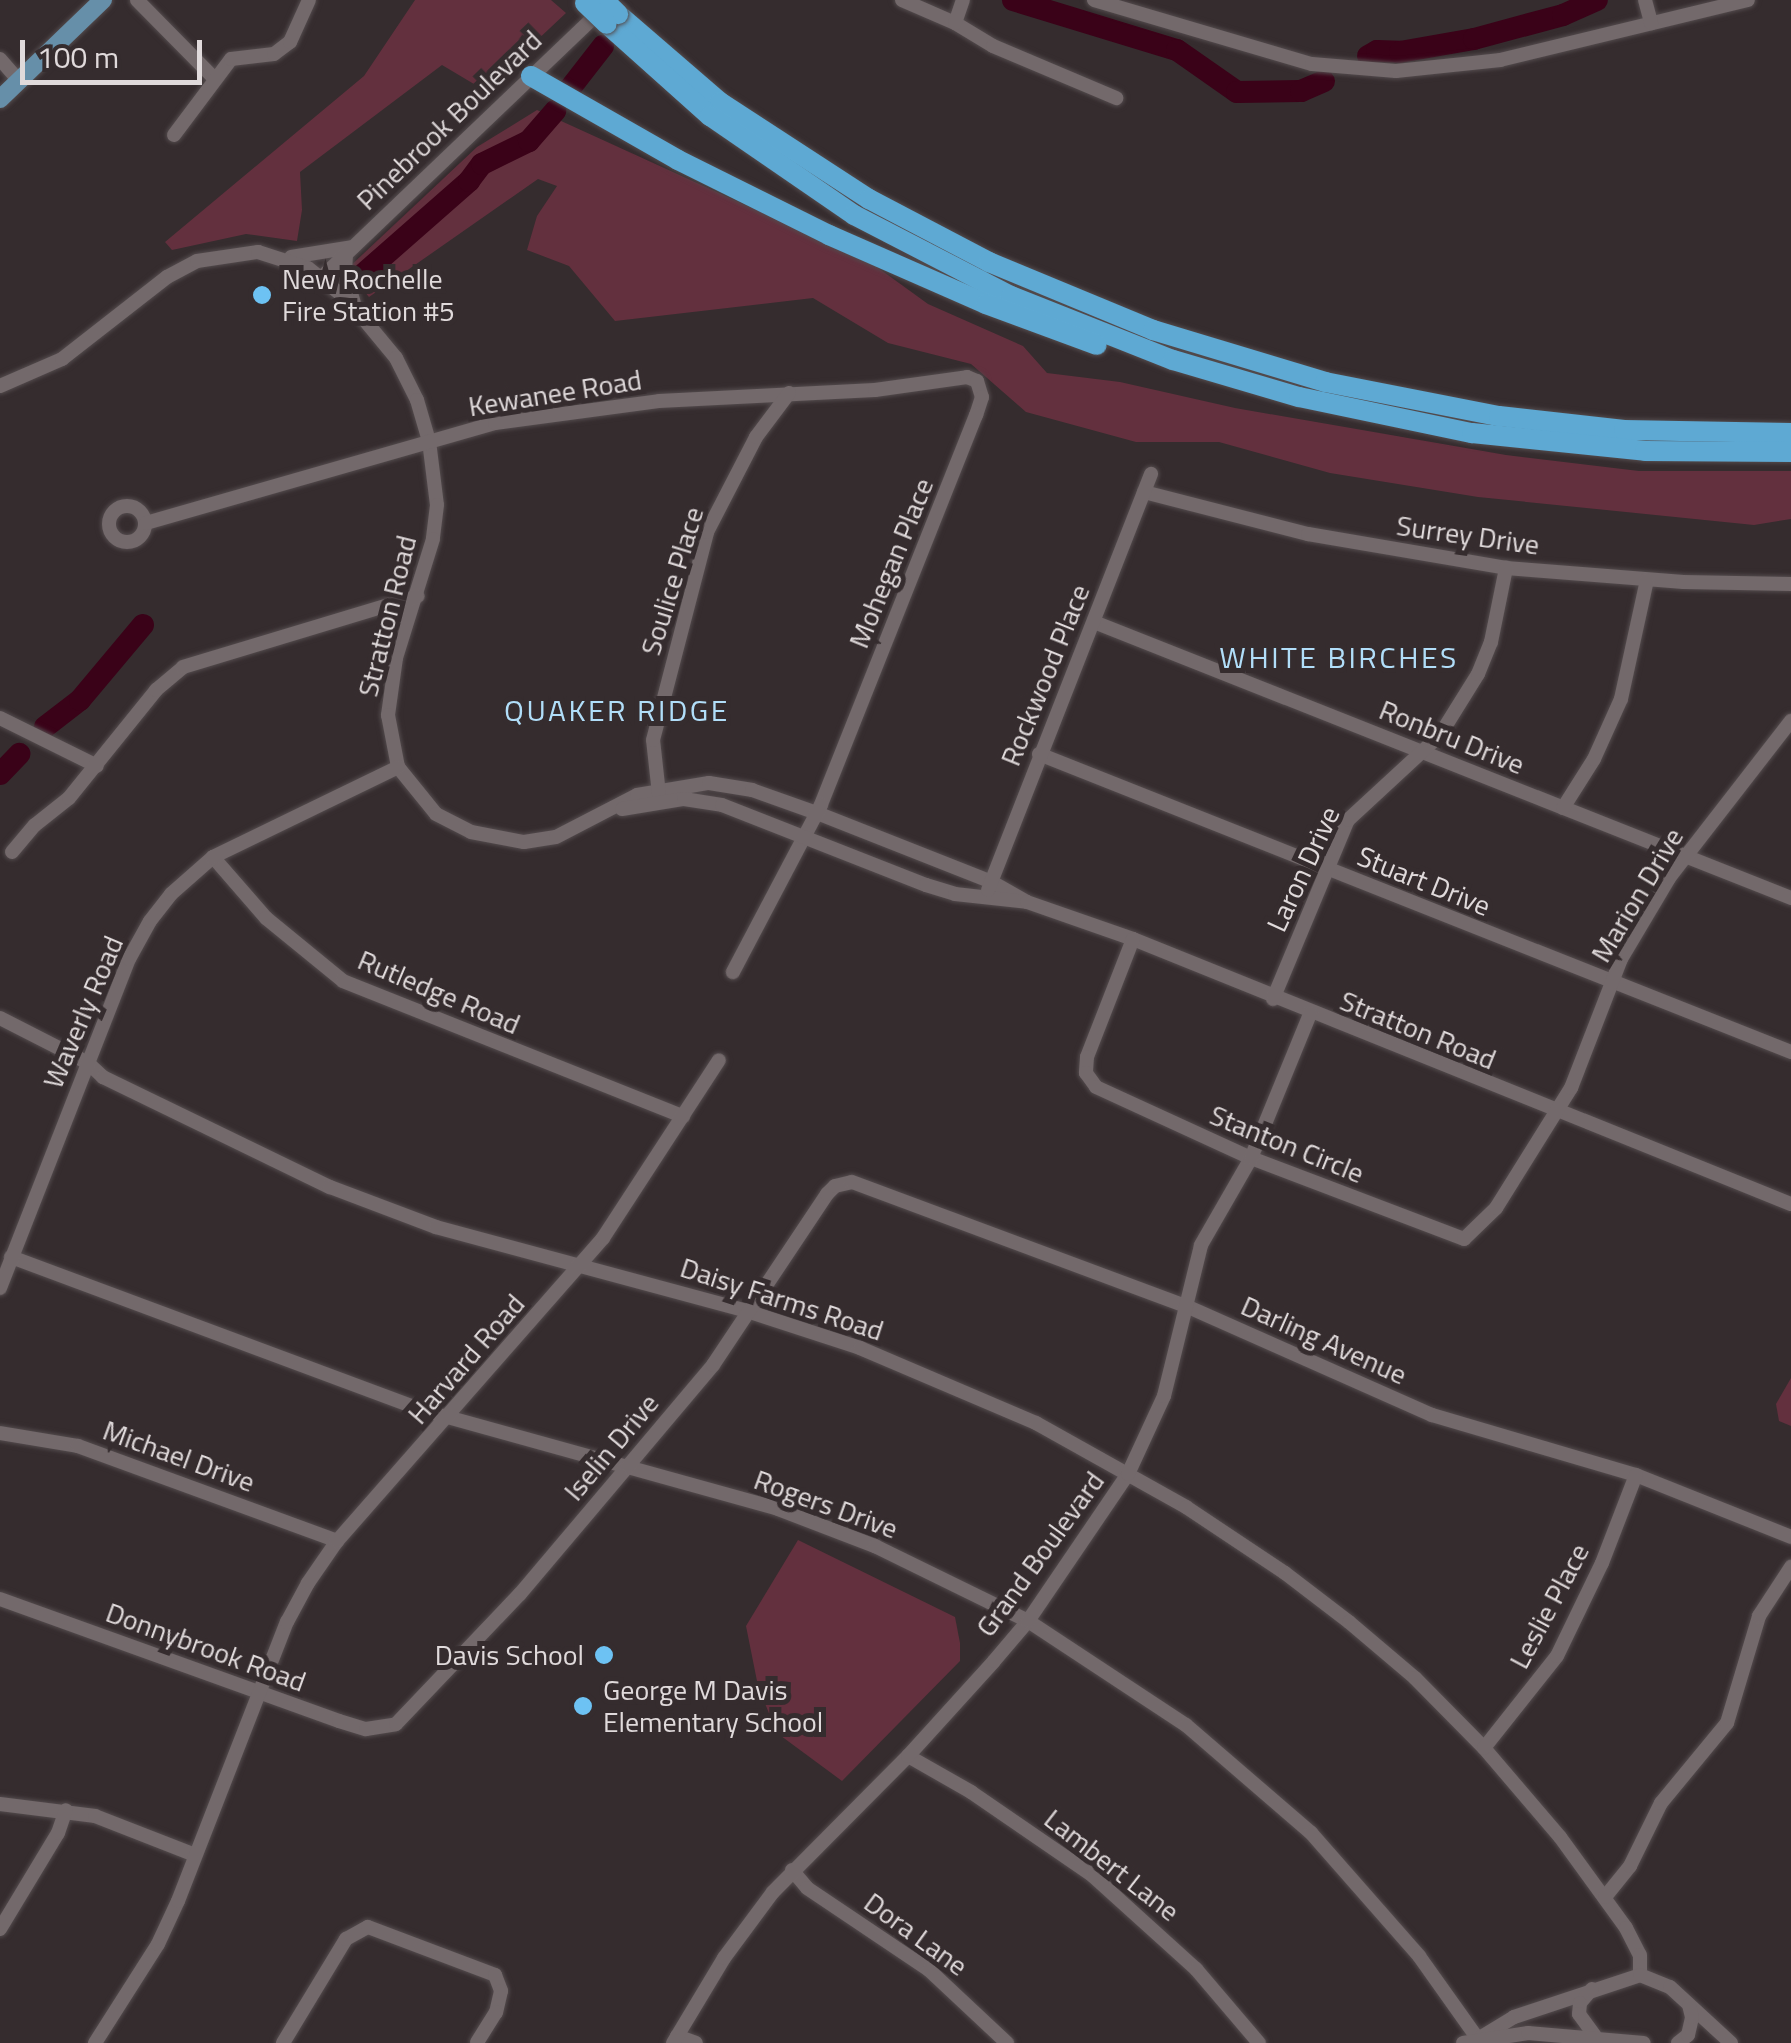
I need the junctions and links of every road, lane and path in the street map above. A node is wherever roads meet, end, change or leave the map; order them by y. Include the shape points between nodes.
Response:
1 (103, 0) edge
2 (136, 0) edge
3 (309, 0) edge
4 (902, 0) edge
5 (963, 0) edge
6 (1094, 0) edge
7 (1645, 0) edge
8 (1748, 0) edge
9 (601, 7) edge
10 (955, 23) junction
11 (1651, 23) junction
12 (0, 60) edge
13 (530, 76) junction
14 (214, 78) junction
15 (20, 80) junction
16 (1116, 98) dead end
17 (0, 99) edge
18 (174, 136) dead end
19 (350, 250) junction
20 (285, 258) junction
21 (322, 277) junction
22 (356, 308) junction
23 (1172, 360) junction
24 (924, 383) joint
25 (0, 386) edge
26 (790, 393) junction
27 (1791, 433) edge
28 (428, 441) junction
29 (1791, 452) edge
30 (1151, 474) dead end
31 (1144, 492) junction
32 (146, 523) dead end
33 (1506, 568) junction
34 (1647, 580) junction
35 (1791, 584) edge
36 (418, 596) junction
37 (1094, 622) junction
38 (0, 718) edge
39 (1791, 722) edge
40 (1422, 751) junction
41 (1039, 754) junction
42 (96, 766) junction
43 (398, 767) junction
44 (659, 794) junction
45 (1563, 808) junction
46 (817, 813) junction
47 (803, 838) junction
48 (12, 852) dead end
49 (1686, 856) junction
50 (213, 857) junction
51 (1326, 869) junction
52 (989, 889) junction
53 (1791, 898) edge
54 (1133, 939) junction
55 (733, 972) dead end
56 (1612, 982) junction
57 (1273, 998) junction
58 (1310, 1014) junction
59 (0, 1018) edge
60 (1791, 1052) edge
61 (719, 1060) dead end
62 (88, 1063) junction
63 (1557, 1113) junction
64 (683, 1116) junction
65 (1251, 1158) junction
66 (840, 1183) joint
67 (1791, 1204) edge
68 (11, 1257) junction
69 (578, 1267) junction
70 (0, 1288) edge
71 (1186, 1306) junction
72 (750, 1312) junction
73 (450, 1416) junction
74 (0, 1433) edge
75 (628, 1466) junction
76 (1128, 1474) junction
77 (1636, 1475) junction
78 (1791, 1537) edge
79 (337, 1542) junction
80 (1791, 1568) edge
81 (0, 1599) edge
82 (1028, 1621) junction
83 (259, 1693) junction
84 (396, 1724) joint
85 (1484, 1748) junction
86 (908, 1756) junction
87 (0, 1804) edge
88 (66, 1810) junction
89 (194, 1855) junction
90 (792, 1870) junction
91 (1605, 1898) junction
92 (0, 1929) edge
93 (1640, 1975) junction
94 (1592, 1988) junction
95 (1688, 2004) junction
96 (1595, 2036) junction
97 (675, 2039) edge
98 (1470, 2041) edge
99 (95, 2043) edge
100 (283, 2043) edge
101 (477, 2043) edge
102 (696, 2043) edge
103 (1007, 2043) edge
104 (1258, 2043) edge
105 (1644, 2043) edge
106 (1678, 2043) edge
107 (1730, 2043) edge

1 - 15 main road
2 - 14 street
3 - 14 street via 282,50 231,59
4 - 10 street
5 - 10 street
6 - 11 street via 1312,64 1382,71 1478,65
7 - 11 street
8 - 11 street
9 - 13 street, Pinebrook Boulevard
9 - 23 highway via 710,116 854,215 1011,296
9 - 27 highway via 720,102 869,200 989,262 1154,330 1296,375 1484,414 1624,430
10 - 16 street via 992,46
12 - 15 street
13 - 19 street, Pinebrook Boulevard
13 - 23 highway via 695,169 901,268 1092,344
14 - 18 street
15 - 17 main road
19 - 20 street
19 - 21 street, Pinebrook Boulevard
19 - 22 street via 345,272
20 - 21 street, Stratton Road
20 - 25 street, Stratton Road via 243,252 186,265 74,351
21 - 22 street, Stratton Road
22 - 28 street, Stratton Road via 404,371
23 - 29 highway via 1299,398 1472,433 1645,451
24 - 26 street, Kewanee Road
24 - 46 street, Mohegan Place via 967,377 982,386 982,397
26 - 28 street, Kewanee Road via 570,411
26 - 44 street, Soulice Place via 756,438 707,532 652,740
28 - 32 street, Kewanee Road
28 - 36 street, Stratton Road via 437,505
30 - 31 street, Rockwood Place
31 - 33 street, Surrey Drive via 1308,534
31 - 37 street, Rockwood Place
33 - 34 street, Surrey Drive
33 - 40 street, Laron Drive via 1478,674 1449,724
34 - 35 street, Surrey Drive
34 - 45 street via 1616,714
36 - 42 street via 183,668 156,690
36 - 43 street, Stratton Road via 388,690
37 - 40 street, Ronbru Drive
37 - 41 street, Rockwood Place
38 - 42 street
39 - 49 street, Marion Drive
40 - 45 street, Ronbru Drive
40 - 51 street, Laron Drive via 1355,811
41 - 51 street, Stuart Drive
41 - 52 street, Rockwood Place
42 - 48 street
43 - 44 street, Stratton Road via 436,814 501,841 556,837
43 - 50 street, Waverly Road
44 - 46 street, Stratton Road via 709,783
44 - 47 street, Stratton Road via 722,805
45 - 49 street, Ronbru Drive
46 - 47 street
46 - 52 street, Stratton Road
47 - 52 street, Stratton Road via 940,890
47 - 55 street
49 - 53 street, Ronbru Drive
49 - 56 street, Marion Drive
50 - 62 street, Waverly Road via 150,921
50 - 64 street, Rutledge Road via 266,918 343,981
51 - 56 street, Stuart Drive
51 - 57 street, Laron Drive
52 - 54 street, Stratton Road
54 - 57 street, Stratton Road
54 - 65 street, Stanton Circle via 1086,1073 1112,1098
56 - 60 street, Stuart Drive
56 - 63 street, Marion Drive
57 - 58 street, Stratton Road
58 - 63 street, Stratton Road
58 - 65 street, Grand Boulevard
59 - 62 street, Daisy Farms Road
61 - 64 street, Harvard Road
62 - 68 street, Waverly Road
62 - 69 street, Daisy Farms Road via 104,1078 330,1187 436,1227
63 - 65 street, Stanton Circle via 1496,1208 1464,1240
63 - 67 street, Stratton Road
64 - 69 street, Harvard Road via 636,1193
65 - 71 street, Grand Boulevard via 1201,1246
66 - 71 street, Darling Avenue via 882,1190
66 - 72 street, Iselin Drive
68 - 70 street, Waverly Road
68 - 73 street, Rogers Drive
69 - 72 street, Daisy Farms Road
69 - 73 street, Harvard Road
71 - 76 street, Grand Boulevard via 1164,1396
71 - 77 street, Darling Avenue via 1432,1415
72 - 75 street, Iselin Drive
72 - 76 street, Daisy Farms Road via 860,1348 1036,1424
73 - 75 street, Rogers Drive
73 - 79 street, Harvard Road
74 - 79 street, Michael Drive via 78,1446
75 - 82 street, Rogers Drive via 778,1509 875,1546
75 - 84 street, Iselin Drive via 520,1594
76 - 82 street, Grand Boulevard
76 - 85 street, Daisy Farms Road via 1318,1597 1415,1678
77 - 78 street, Darling Avenue
77 - 85 street, Leslie Place via 1557,1656
79 - 83 street, Harvard Road via 287,1622
80 - 91 street via 1759,1616 1727,1723 1661,1804 1630,1866
81 - 83 street, Donnybrook Road
82 - 86 street, Grand Boulevard
82 - 98 street, Rogers Drive via 1172,1714 1311,1833 1419,1956
83 - 84 street, Donnybrook Road via 366,1729
83 - 89 street, Harvard Road
85 - 91 street, Daisy Farms Road
86 - 90 street, Grand Boulevard
86 - 104 street, Lambert Lane via 1031,1831 1116,1895 1196,1969
87 - 88 street
88 - 89 street
88 - 92 street
89 - 99 street, Harvard Road via 158,1944
90 - 97 street, Grand Boulevard via 724,1958
90 - 103 street, Dora Lane via 806,1888 929,1970
91 - 93 street, Daisy Farms Road via 1636,1946
93 - 94 street
93 - 95 street via 1658,1980
94 - 96 street via 1578,2014
94 - 98 street
95 - 106 street via 1688,2035
95 - 107 street
96 - 98 street via 1528,2033
96 - 105 street
97 - 102 street
100 - 101 street via 346,1938 368,1927 495,1974 502,1991

